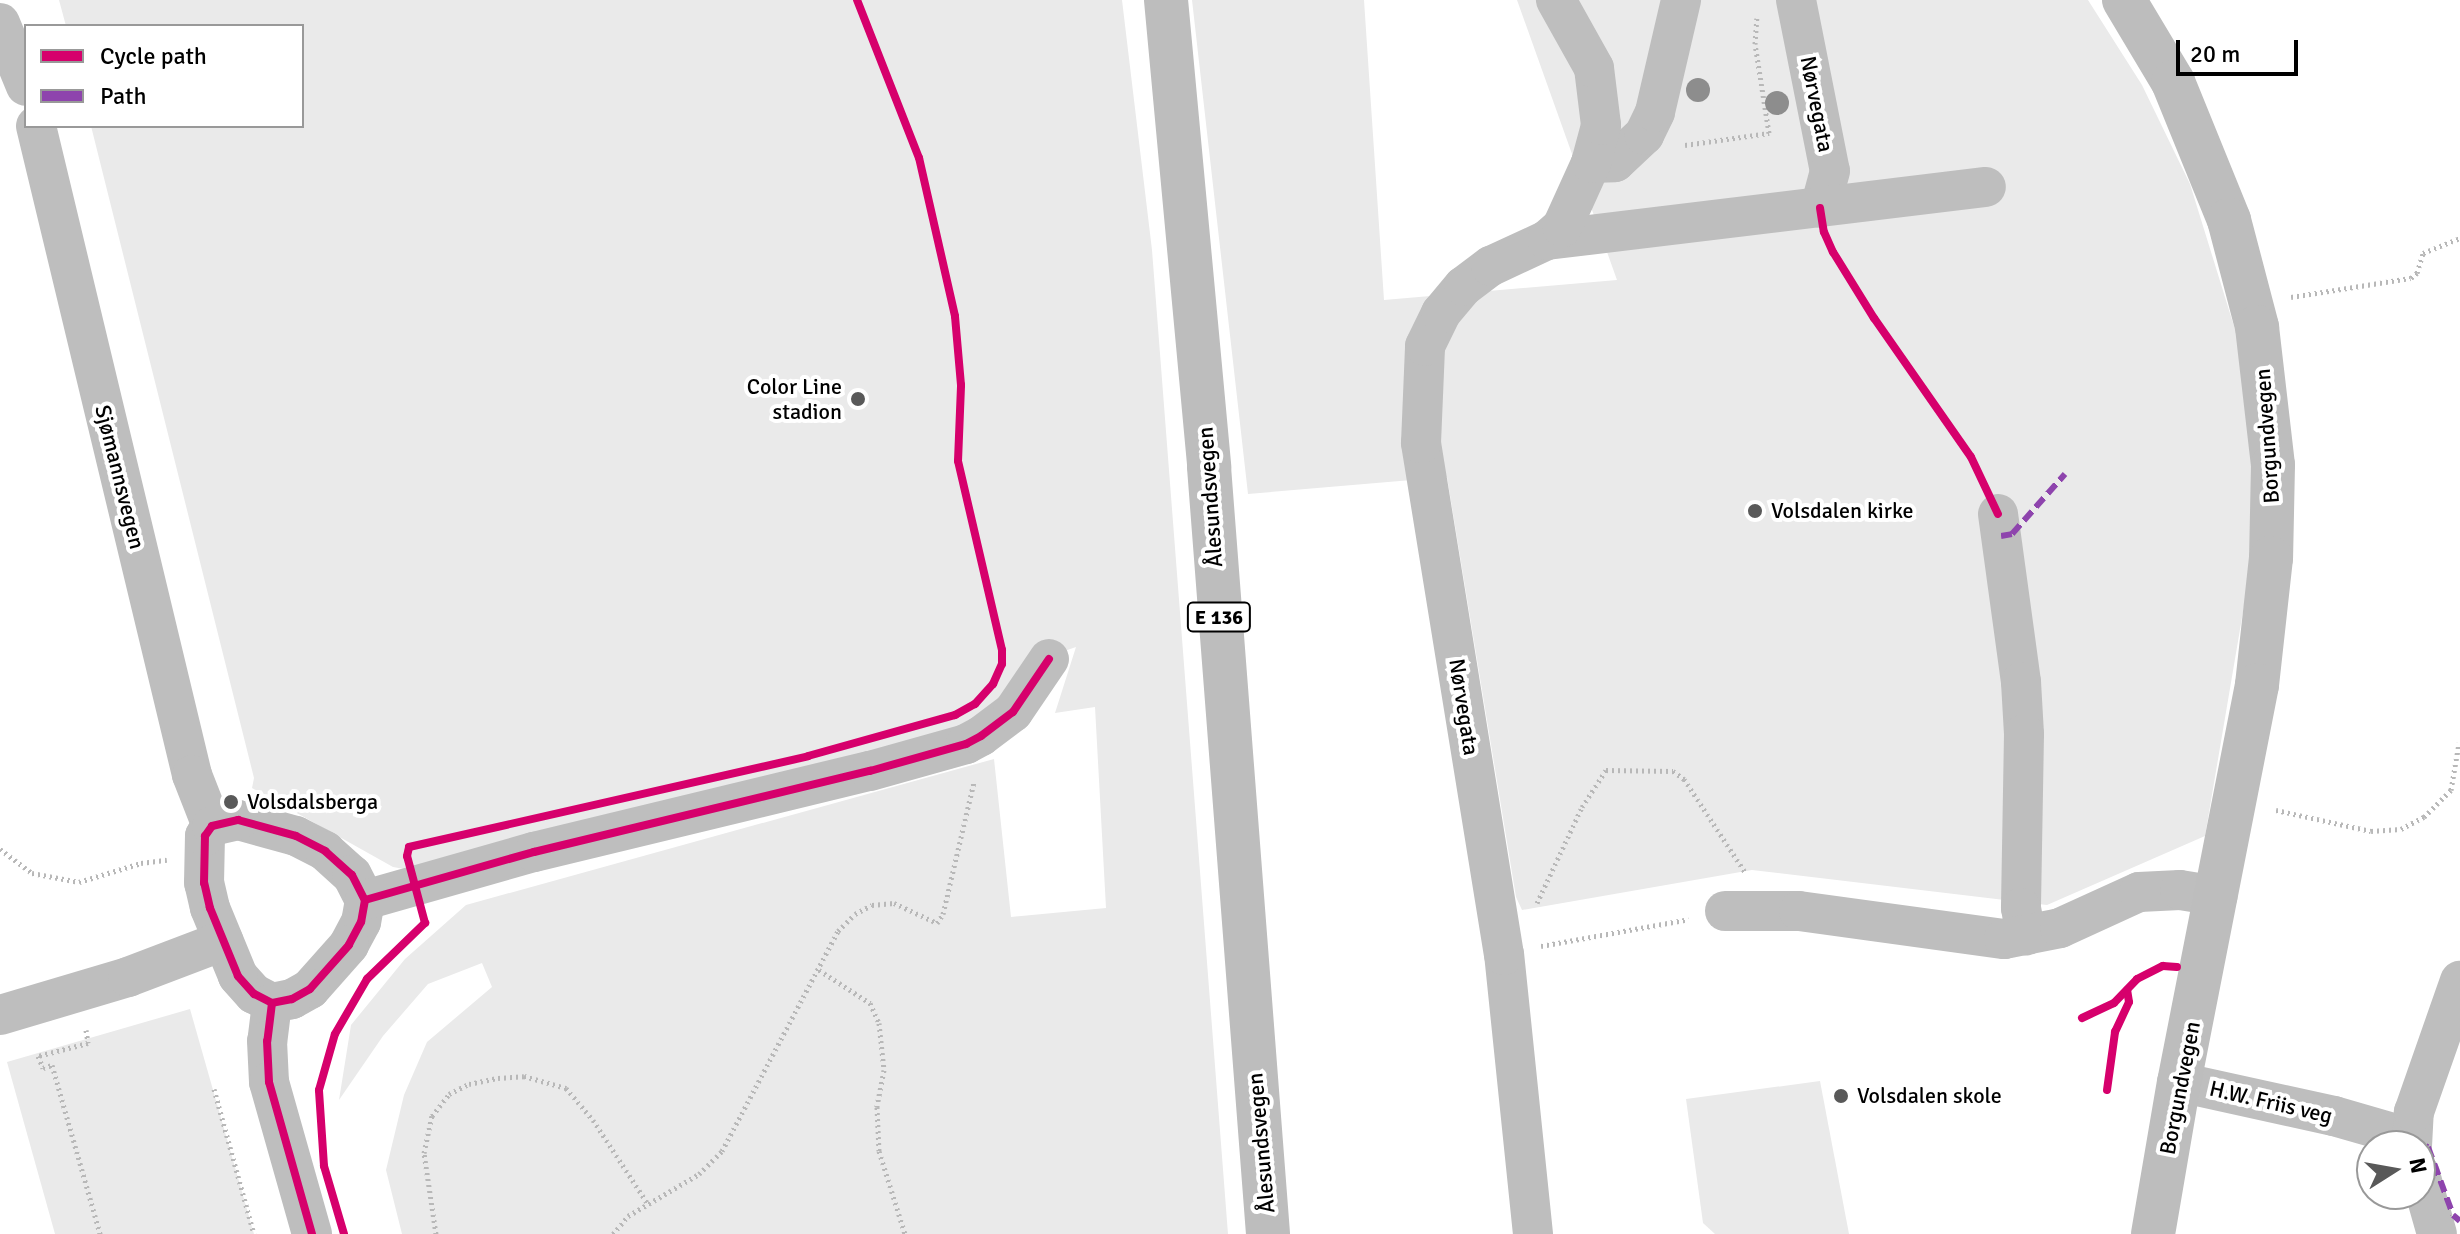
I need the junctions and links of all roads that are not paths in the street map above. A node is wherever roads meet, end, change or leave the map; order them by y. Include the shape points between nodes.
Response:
1 (1166, 0) edge
2 (1556, 0) edge
3 (1681, 0) edge
4 (2124, 0) edge
5 (1796, 1) edge
6 (0, 23) edge
7 (24, 81) edge
8 (36, 128) edge
9 (1591, 163) junction
10 (1986, 187) dead end
11 (1820, 208) junction
12 (1547, 240) junction
13 (1998, 514) dead end
14 (1049, 659) dead end
15 (212, 826) junction
16 (2218, 896) junction
17 (365, 900) junction
18 (1726, 913) road end
19 (2026, 936) junction
20 (223, 941) junction
21 (2460, 981) edge
22 (272, 1003) junction
23 (0, 1015) edge
24 (2179, 1082) junction
25 (2364, 1130) edge
26 (2418, 1130) edge
27 (2430, 1210) edge
28 (312, 1234) edge
29 (1268, 1234) edge
30 (1533, 1234) edge
31 (2153, 1234) edge
32 (2437, 1234) edge

1 - 29 main road, Ålesundsvegen / E 136 via 1209,467
2 - 9 street, Nørvegata via 1594,68 1601,125
3 - 9 street via 1655,112 1639,142 1615,162
4 - 16 main road, Borgundvegen via 2173,82 2229,220 2257,327 2270,425 2267,605
5 - 11 street, Nørvegata via 1830,171
6 - 7 street
8 - 15 street, Sjømannsvegen via 192,775
9 - 12 street, Nørvegata via 1573,208
10 - 11 street, Nørvegata
11 - 12 street, Nørvegata
12 - 30 street, Nørvegata via 1491,266 1441,313 1425,346 1421,443 1504,955
13 - 19 street via 2022,708 2021,908
14 - 17 street via 1013,712 966,744 534,852
15 - 17 street via 238,820 296,836 325,851 352,875
15 - 20 street via 202,848 204,883
16 - 19 street via 2180,890 2139,892 2060,928
16 - 24 main road, Borgundvegen
17 - 22 street via 349,945 310,989
18 - 19 street via 1799,911 2004,939
20 - 22 street via 238,976 260,999
20 - 23 street via 128,977
21 - 26 street via 2428,1065
22 - 28 street via 269,1082
24 - 25 street, H.W. Friis veg via 2334,1116
24 - 31 main road, Borgundvegen
27 - 32 street

